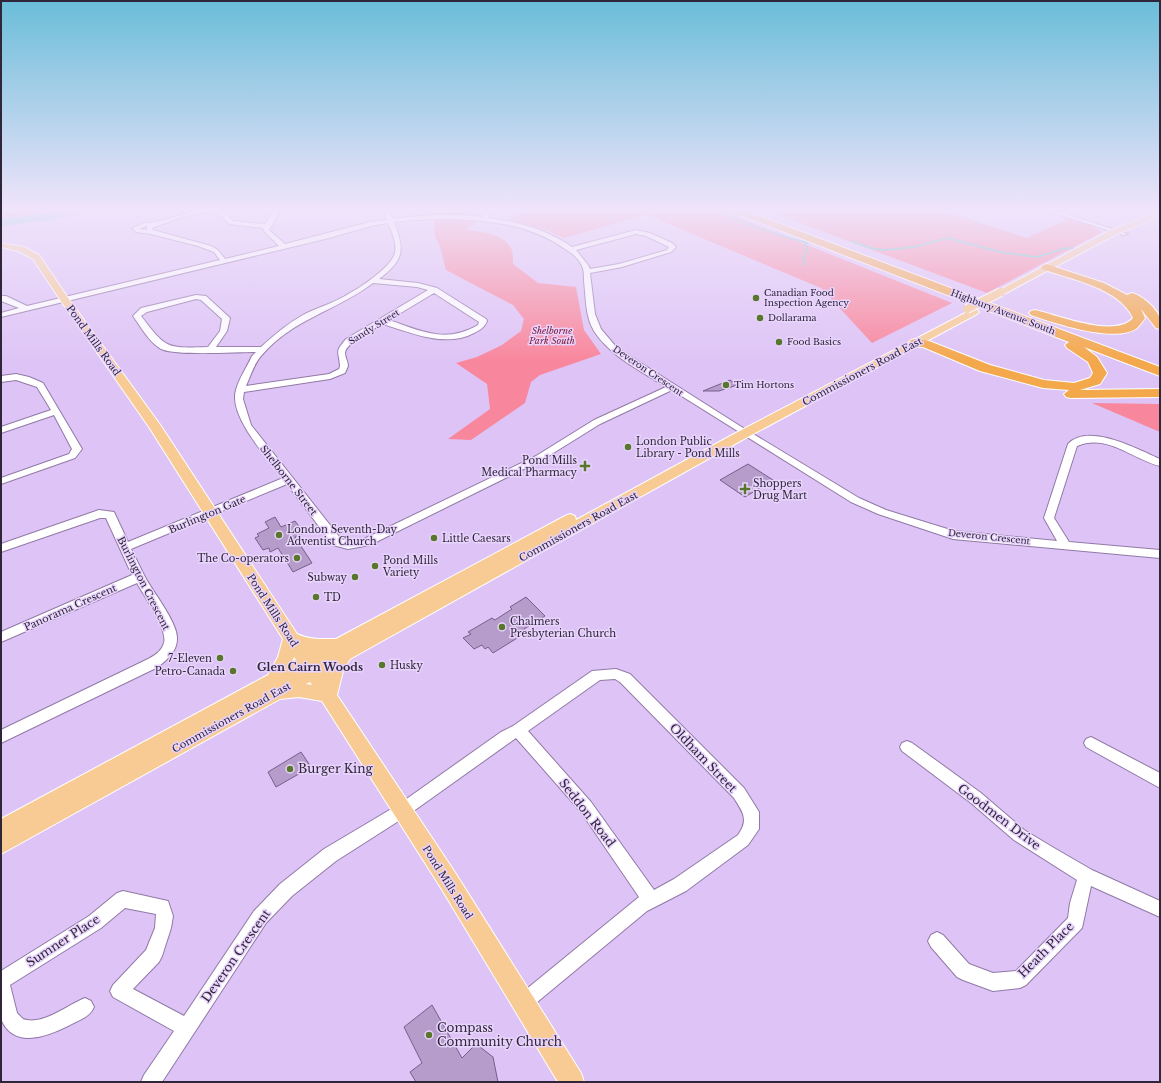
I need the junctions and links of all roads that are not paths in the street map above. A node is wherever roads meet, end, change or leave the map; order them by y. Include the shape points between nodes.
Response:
1 (38, 260) edge
2 (230, 260) edge
3 (394, 260) edge
4 (580, 260) edge
5 (641, 260) edge
6 (882, 260) edge
7 (892, 260) edge
8 (1067, 260) edge
9 (224, 261) joint
10 (1053, 268) junction
11 (586, 272) junction
12 (373, 281) junction
13 (434, 290) junction
14 (1, 299) edge
15 (64, 299) junction
16 (1002, 300) junction
17 (27, 309) junction
18 (1, 315) edge
19 (383, 321) junction
20 (1160, 325) edge
21 (911, 341) junction
22 (211, 349) junction
23 (264, 349) junction
24 (1160, 361) edge
25 (1160, 372) edge
26 (1, 379) edge
27 (672, 387) junction
28 (240, 390) junction
29 (1160, 393) edge
30 (55, 412) junction
31 (1, 430) edge
32 (741, 431) junction
33 (1160, 463) edge
34 (288, 480) junction
35 (1, 481) edge
36 (211, 512) junction
37 (1064, 544) junction
38 (126, 547) junction
39 (1, 548) edge
40 (1160, 554) edge
41 (139, 577) junction
42 (1, 637) edge
43 (291, 638) junction
44 (351, 639) junction
45 (345, 655) junction
46 (310, 668) junction
47 (273, 688) junction
48 (328, 695) junction
49 (518, 730) junction
50 (1, 737) edge
51 (1091, 742) dead end
52 (907, 747) dead end
53 (1160, 781) edge
54 (403, 810) junction
55 (1, 829) edge
56 (1, 844) edge
57 (1086, 876) junction
58 (651, 900) junction
59 (1160, 909) edge
60 (937, 942) dead end
61 (1, 982) edge
62 (524, 1002) junction
63 (84, 1006) dead end
64 (187, 1027) junction
65 (151, 1082) edge
66 (572, 1082) edge

1 - 15 main road, Pond Mills Road
2 - 9 street, Deveron Crescent
3 - 12 street
4 - 11 street, Deveron Crescent via 586,266
5 - 11 street
6 - 16 highway, Highbury Avenue South
7 - 16 highway, Highbury Avenue South
8 - 10 main road, Commissioners Road East
9 - 15 street, Deveron Crescent
10 - 16 main road, Commissioners Road East
10 - 16 highway via 1121,296 1134,306 1138,321 1125,328 1096,329 1066,322
10 - 20 highway via 1106,284 1130,295 1149,310
11 - 27 street, Deveron Crescent via 591,314 606,342 614,350
12 - 13 street via 418,285
12 - 23 street via 347,298 279,334
13 - 19 street, Sandy Street
13 - 19 street via 483,321 481,326 459,336 445,337
14 - 17 street
15 - 17 street, Deveron Crescent
15 - 36 main road, Pond Mills Road via 155,426
16 - 21 main road, Commissioners Road East via 971,311
16 - 21 highway via 1082,351 1098,366 1100,374 1096,380 1076,387 1043,384 1004,374
16 - 24 highway, Highbury Avenue South
16 - 25 highway, Highbury Avenue South
17 - 18 street, Deveron Crescent
19 - 28 street, Sandy Street via 349,341 343,348 341,354 345,364 339,374
21 - 29 highway via 919,348 961,368 1023,387 1077,395
21 - 32 main road, Commissioners Road East
22 - 22 street via 178,350 164,347 154,339 137,316 144,310 196,297 203,298 226,318 225,331
22 - 23 street
23 - 28 street via 256,356
26 - 30 street via 16,377 40,384
27 - 32 street, Deveron Crescent
27 - 34 street, Shelborne Street via 597,422 539,458 366,542 348,545 337,542
28 - 34 street, Shelborne Street via 239,399 247,425
30 - 31 street
30 - 35 street via 77,449 72,456
32 - 37 street, Deveron Crescent via 856,500 908,522 953,535
32 - 44 main road, Commissioners Road East
32 - 45 main road, Commissioners Road East
33 - 37 street via 1099,439 1086,438 1073,444 1049,518
34 - 36 street, Burlington Gate
36 - 38 street, Burlington Gate
36 - 43 main road, Pond Mills Road
37 - 40 street, Deveron Crescent
38 - 39 street, Burlington Crescent via 110,515 99,514
38 - 41 street, Burlington Crescent
41 - 42 street, Panorama Crescent
41 - 50 street, Burlington Crescent via 170,630 171,641 162,657
43 - 44 main road via 317,646 338,644
43 - 46 main road, Pond Mills Road
43 - 47 main road via 286,658
44 - 46 main road, Commissioners Road East
45 - 46 main road, Commissioners Road East
45 - 48 main road via 332,675 332,686
46 - 47 main road, Commissioners Road East
46 - 48 main road, Pond Mills Road
47 - 48 main road
47 - 55 main road, Commissioners Road East
47 - 56 main road, Commissioners Road East
48 - 54 main road, Pond Mills Road
49 - 54 street, Oldham Street
49 - 58 street, Seddon Road via 586,807
49 - 58 street, Oldham Street via 597,675 616,674 626,678 739,793 751,812 751,829 743,840 680,885
51 - 53 street
52 - 57 street, Goodmen Drive via 976,798 1019,835
54 - 62 main road, Pond Mills Road
54 - 64 street, Deveron Crescent via 330,856 286,890 260,917
57 - 59 street, Goodmen Drive
57 - 60 street, Heath Place via 1078,903 1076,922 1020,979 994,982 963,971
58 - 62 street, Oldham Street via 641,905
61 - 63 street via 10,1018 21,1028 30,1030 43,1027
61 - 64 street, Sumner Place via 95,922 123,899 162,907 165,916 163,928 153,956 119,991
62 - 66 main road, Pond Mills Road
64 - 65 street, Deveron Crescent

